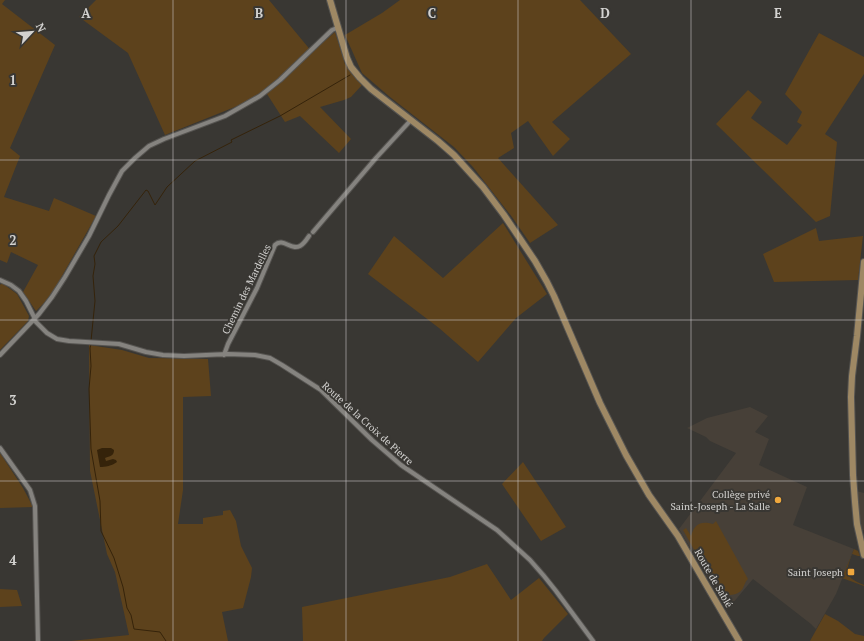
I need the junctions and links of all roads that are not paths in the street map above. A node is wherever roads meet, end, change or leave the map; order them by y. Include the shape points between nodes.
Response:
1 (330, 0) edge
2 (337, 28) junction
3 (411, 120) junction
4 (313, 232) dead end
5 (309, 236) dead end
6 (864, 262) edge
7 (0, 280) edge
8 (34, 319) junction
9 (0, 355) edge
10 (224, 355) junction
11 (0, 448) edge
12 (864, 555) edge
13 (38, 641) edge
14 (593, 641) edge
15 (739, 641) edge

1 - 2 main road, Route de Sablé
2 - 3 main road, Route de Sablé via 347,58 360,78
2 - 8 street via 260,96 226,116 148,146 135,158 122,171 65,277
3 - 4 street
3 - 15 main road, Route de Sablé via 464,165 494,201 535,262 554,296 600,403 626,455 649,495 672,526
5 - 10 street, Chemin des Mardelles via 302,245 295,248 280,242 275,244 257,288
6 - 12 main road via 851,397 854,502
7 - 8 street, Route de la Croix de Pierre via 19,291
8 - 9 street
8 - 10 street, Route de la Croix de Pierre via 47,333 69,342 119,344 163,355
10 - 14 street, Route de la Croix de Pierre via 255,355 270,358 321,390 401,465 480,518 513,544 544,576
11 - 13 street via 30,490 35,506

